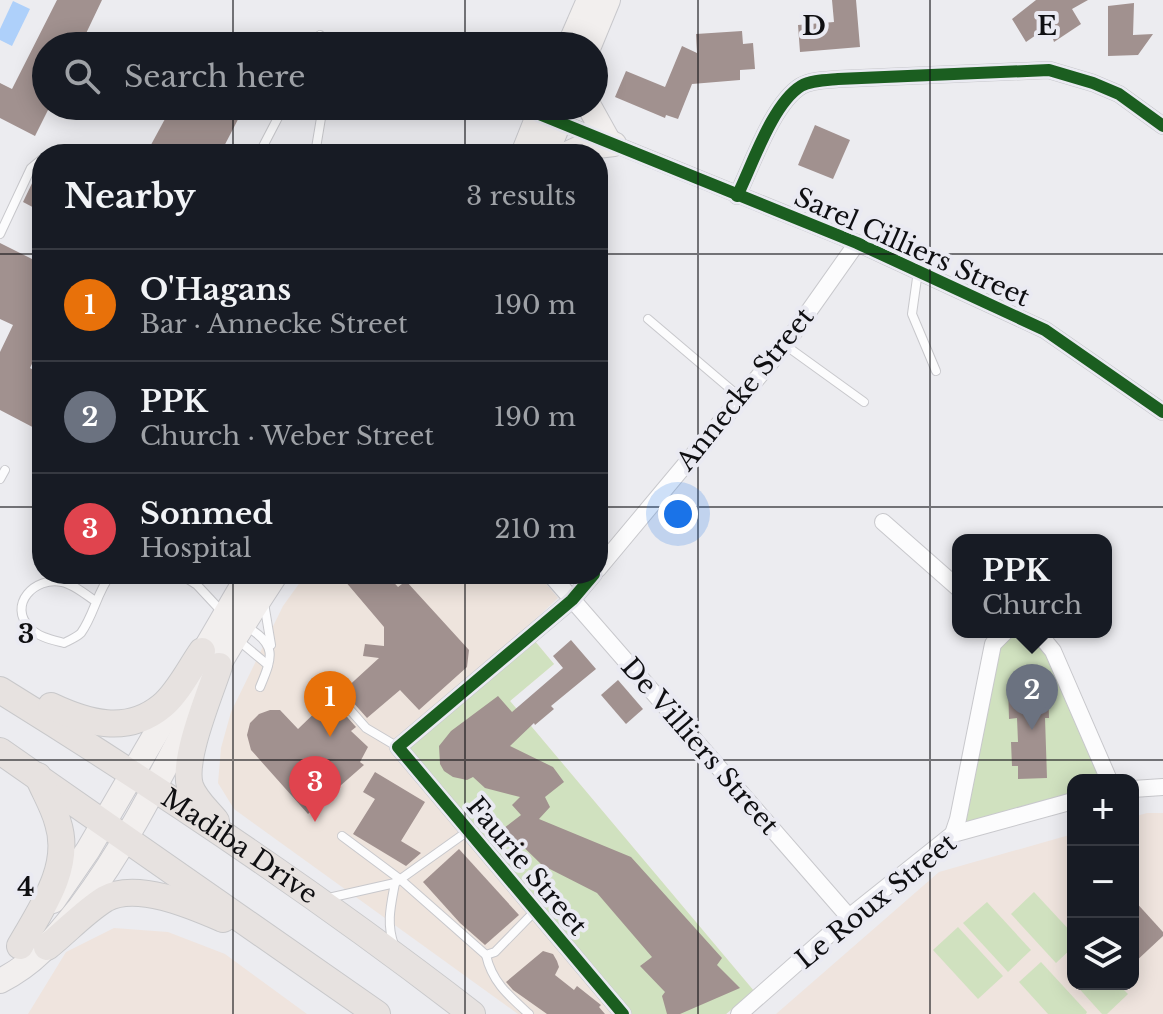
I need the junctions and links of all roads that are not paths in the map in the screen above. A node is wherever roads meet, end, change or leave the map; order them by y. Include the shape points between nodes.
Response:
1 (589, 0) edge
2 (608, 0) edge
3 (575, 32) edge
4 (595, 32) edge
5 (277, 120) edge
6 (321, 120) edge
7 (546, 120) edge
8 (551, 120) edge
9 (567, 120) edge
10 (597, 120) edge
11 (1163, 126) edge
12 (611, 143) junction
13 (264, 144) edge
14 (317, 144) edge
15 (530, 144) edge
16 (547, 144) edge
17 (605, 144) edge
18 (32, 167) edge
19 (737, 196) junction
20 (0, 234) edge
21 (857, 243) junction
22 (918, 271) junction
23 (648, 319) dead end
24 (785, 345) junction
25 (936, 371) dead end
26 (741, 398) junction
27 (864, 402) dead end
28 (1163, 412) edge
29 (5, 470) dead end
30 (0, 479) edge
31 (883, 522) dead end
32 (608, 557) edge
33 (952, 583) edge
34 (37, 584) edge
35 (66, 584) edge
36 (105, 584) edge
37 (195, 584) edge
38 (246, 584) edge
39 (269, 584) edge
40 (558, 584) edge
41 (586, 584) edge
42 (572, 600) junction
43 (95, 601) junction
44 (236, 626) junction
45 (999, 638) edge
46 (1042, 638) edge
47 (271, 649) junction
48 (210, 658) junction
49 (268, 665) junction
50 (323, 679) dead end
51 (0, 683) edge
52 (260, 687) dead end
53 (0, 690) edge
54 (398, 747) junction
55 (0, 751) edge
56 (133, 772) junction
57 (1106, 774) edge
58 (38, 776) junction
59 (1163, 787) edge
60 (156, 788) junction
61 (1139, 789) edge
62 (1067, 803) edge
63 (104, 821) junction
64 (469, 831) junction
65 (953, 834) junction
66 (342, 836) dead end
67 (128, 838) junction
68 (237, 844) junction
69 (398, 881) junction
70 (321, 900) junction
71 (536, 910) junction
72 (849, 917) junction
73 (20, 946) junction
74 (281, 946) junction
75 (47, 947) junction
76 (486, 955) junction
77 (397, 956) junction
78 (0, 972) edge
79 (0, 981) edge
80 (377, 1014) edge
81 (472, 1014) edge
82 (529, 1014) edge
83 (623, 1014) edge
84 (739, 1014) edge

1 - 3 street
2 - 4 street
5 - 13 lane
6 - 14 lane
7 - 15 street
8 - 16 street
9 - 12 street, Sarel Cilliers Street
10 - 12 street
11 - 19 street via 1119,94 1049,70 809,83 778,111
12 - 17 street
12 - 19 street, Sarel Cilliers Street
18 - 20 lane
19 - 21 street, Sarel Cilliers Street
21 - 22 street, Sarel Cilliers Street
21 - 24 street, Annecke Street
22 - 25 lane via 912,314
22 - 28 street, Sarel Cilliers Street via 1045,330
23 - 26 lane
24 - 26 street, Annecke Street
24 - 27 lane
26 - 32 street, Annecke Street
29 - 30 lane
31 - 33 street
34 - 43 lane via 23,601 22,617 30,629 64,643 80,634
35 - 43 lane
36 - 43 lane
37 - 44 lane
38 - 44 street
39 - 44 street
39 - 47 lane
40 - 42 street, De Villiers Street
41 - 42 street
42 - 54 street
42 - 72 street, De Villiers Street
44 - 47 lane via 265,639
44 - 48 street
44 - 49 lane
45 - 65 street via 993,644
46 - 57 street via 1053,651
47 - 49 lane
48 - 51 main road via 164,705 141,720 113,725 74,717
48 - 56 street
48 - 60 street
48 - 68 main road via 190,785
49 - 52 lane
50 - 54 lane via 366,728
53 - 56 main road, Madiba Drive
54 - 64 street, Faurie Street
55 - 58 main road
56 - 60 main road, Madiba Drive
56 - 63 street
58 - 63 main road
58 - 73 main road via 59,823 62,849 54,884
59 - 61 street
60 - 67 street
60 - 68 main road, Madiba Drive
62 - 65 street, Le Roux Street
63 - 67 main road
63 - 73 street
64 - 69 lane
64 - 71 street, Faurie Street
65 - 72 street, Le Roux Street
66 - 69 lane
67 - 74 main road
67 - 75 street
68 - 70 main road, Madiba Drive
69 - 70 lane
69 - 76 lane
69 - 77 lane via 389,925
70 - 77 main road, Madiba Drive
71 - 76 lane
71 - 83 street, Faurie Street
72 - 84 street, Le Roux Street
73 - 78 street
74 - 75 main road via 194,906 125,892 106,899
74 - 80 main road
75 - 79 street via 24,969
76 - 82 lane via 501,988
77 - 81 main road, Madiba Drive

